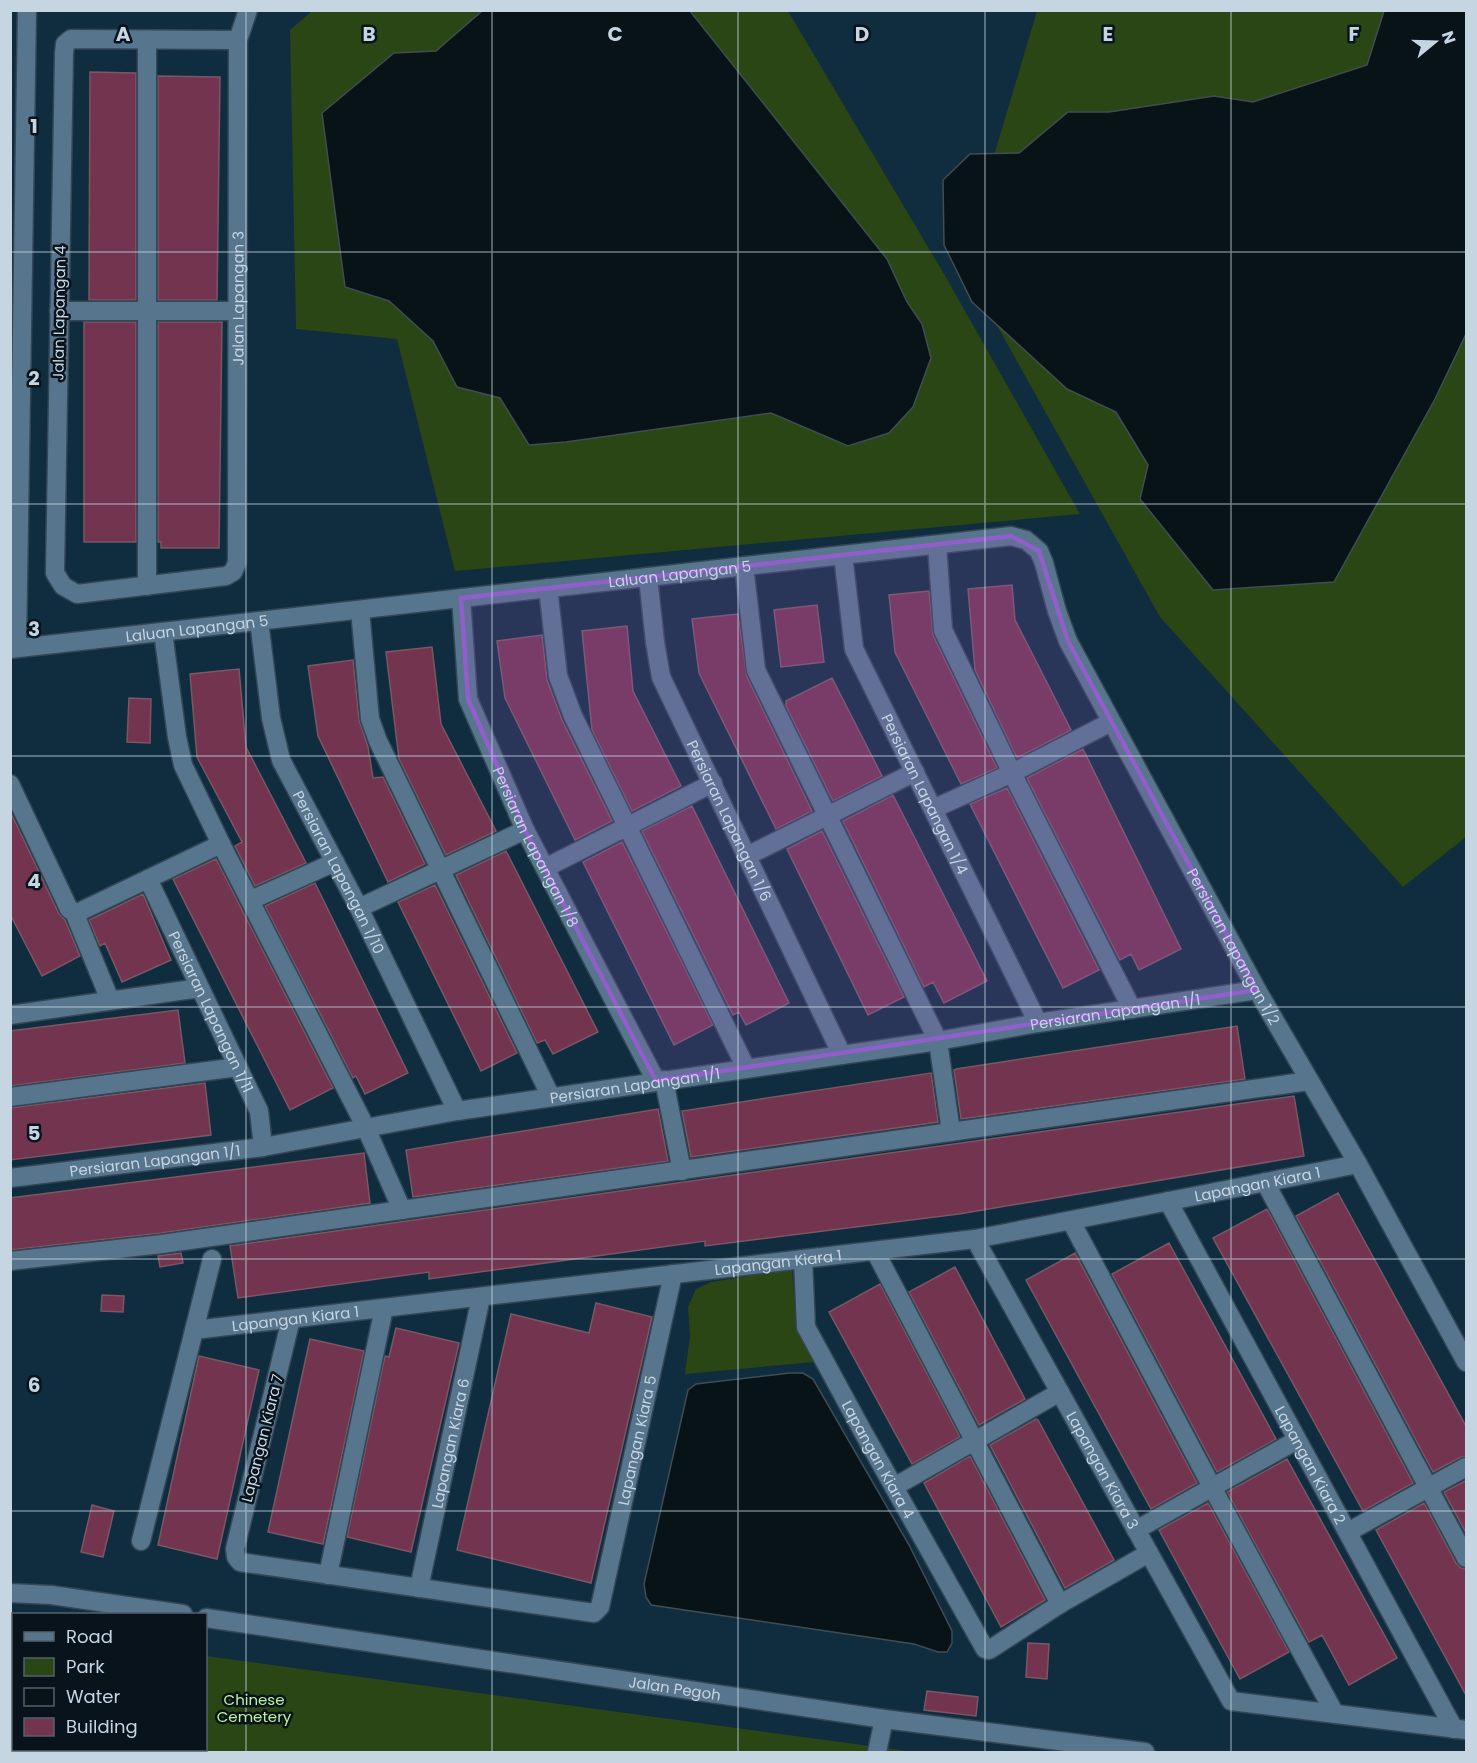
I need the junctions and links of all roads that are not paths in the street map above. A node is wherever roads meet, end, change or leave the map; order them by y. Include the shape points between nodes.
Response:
1 (27, 10) edge
2 (243, 25) edge
3 (147, 40) junction
4 (59, 311) junction
5 (147, 311) junction
6 (237, 311) junction
7 (15, 497) edge
8 (1011, 536) joint
9 (937, 544) junction
10 (843, 555) junction
11 (744, 566) junction
12 (648, 577) junction
13 (147, 586) junction
14 (548, 588) junction
15 (14, 598) edge
16 (461, 598) junction
17 (360, 610) junction
18 (259, 621) junction
19 (163, 632) junction
20 (14, 649) edge
21 (1111, 722) junction
22 (915, 772) junction
23 (1012, 773) junction
24 (712, 783) junction
25 (10, 784) edge
26 (933, 809) junction
27 (828, 816) junction
28 (628, 825) junction
29 (525, 830) junction
30 (221, 844) junction
31 (747, 856) junction
32 (335, 862) junction
33 (545, 868) junction
34 (440, 869) junction
35 (148, 879) junction
36 (251, 900) junction
37 (359, 908) junction
38 (74, 912) junction
39 (200, 988) junction
40 (1257, 990) junction
41 (110, 1000) junction
42 (13, 1009) edge
43 (1132, 1009) junction
44 (1038, 1023) junction
45 (938, 1041) junction
46 (842, 1055) junction
47 (238, 1067) junction
48 (746, 1068) junction
49 (660, 1081) junction
50 (1309, 1081) junction
51 (10, 1097) edge
52 (551, 1097) junction
53 (457, 1111) junction
54 (366, 1128) junction
55 (951, 1132) junction
56 (263, 1147) junction
57 (1358, 1164) junction
58 (682, 1171) junction
59 (10, 1178) edge
60 (1265, 1182) junction
61 (1168, 1202) junction
62 (402, 1209) junction
63 (1071, 1221) junction
64 (975, 1239) junction
65 (876, 1251) junction
66 (212, 1259) dead end
67 (803, 1259) junction
68 (10, 1261) edge
69 (673, 1274) junction
70 (1423, 1280) junction
71 (481, 1297) junction
72 (384, 1308) junction
73 (291, 1319) junction
74 (194, 1330) junction
75 (1467, 1351) edge
76 (1467, 1362) edge
77 (1060, 1392) junction
78 (1297, 1440) junction
79 (975, 1441) junction
80 (1467, 1467) edge
81 (894, 1487) junction
82 (1212, 1487) junction
83 (1428, 1487) junction
84 (1136, 1530) junction
85 (1348, 1532) junction
86 (141, 1541) dead end
87 (1149, 1553) junction
88 (1467, 1558) edge
89 (328, 1575) junction
90 (419, 1588) junction
91 (10, 1593) edge
92 (1060, 1604) junction
93 (176, 1613) edge
94 (207, 1618) edge
95 (1335, 1714) junction
96 (884, 1719) junction
97 (1460, 1730) edge
98 (877, 1752) edge
99 (1145, 1752) edge

1 - 7 street, Laluan Lapangan 5
2 - 3 street
2 - 6 street, Jalan Lapangan 3
3 - 4 street, Jalan Lapangan 4 via 71,39 65,44
3 - 5 street
4 - 5 street
4 - 13 street, Jalan Lapangan 4 via 55,573 63,586 77,594
5 - 6 street
5 - 13 street
6 - 13 street, Jalan Lapangan 3 via 237,563 226,576
7 - 15 street, Laluan Lapangan 5
8 - 9 street, Laluan Lapangan 5
8 - 21 street, Persiaran Lapangan 1/2 via 1026,540 1039,551 1068,641
9 - 10 street, Laluan Lapangan 5
9 - 23 street via 943,630
10 - 11 street, Laluan Lapangan 5
10 - 22 street, Persiaran Lapangan 1/4 via 854,649
11 - 12 street, Laluan Lapangan 5
11 - 27 street via 756,670
12 - 14 street, Laluan Lapangan 5
12 - 24 street, Persiaran Lapangan 1/6 via 662,677
14 - 16 street, Laluan Lapangan 5
14 - 28 street via 558,676 573,716
15 - 20 street, Laluan Lapangan 5
16 - 17 street, Laluan Lapangan 5
16 - 29 street, Persiaran Lapangan 1/8 via 468,699
17 - 18 street, Laluan Lapangan 5
17 - 34 street via 370,719
18 - 19 street, Laluan Lapangan 5
18 - 32 street, Persiaran Lapangan 1/10 via 271,718 282,760
19 - 20 street, Laluan Lapangan 5
19 - 30 street via 183,765
21 - 23 street
21 - 40 street, Persiaran Lapangan 1/2
22 - 26 street, Persiaran Lapangan 1/4
22 - 27 street
23 - 26 street
23 - 43 street
24 - 28 street
24 - 31 street, Persiaran Lapangan 1/6
25 - 38 street via 69,909
26 - 44 street, Persiaran Lapangan 1/4
27 - 31 street
27 - 45 street
28 - 33 street
28 - 48 street
29 - 33 street, Persiaran Lapangan 1/8
29 - 34 street
30 - 35 street
30 - 36 street
31 - 46 street, Persiaran Lapangan 1/6
32 - 36 street
32 - 37 street, Persiaran Lapangan 1/10
33 - 49 street, Persiaran Lapangan 1/8
34 - 37 street
34 - 52 street
35 - 38 street
35 - 39 street, Persiaran Lapangan 1/11
36 - 54 street
37 - 53 street, Persiaran Lapangan 1/10
38 - 41 street
39 - 41 street
39 - 47 street, Persiaran Lapangan 1/11
40 - 43 street, Persiaran Lapangan 1/1
40 - 50 street, Persiaran Lapangan 1/2
41 - 42 street
43 - 44 street, Persiaran Lapangan 1/1
44 - 45 street, Persiaran Lapangan 1/1
45 - 46 street, Persiaran Lapangan 1/1
45 - 55 street
46 - 48 street, Persiaran Lapangan 1/1
47 - 51 street
47 - 56 street, Persiaran Lapangan 1/11 via 259,1111
48 - 49 street, Persiaran Lapangan 1/1
49 - 52 street, Persiaran Lapangan 1/1
49 - 58 street, Persiaran Lapangan 1/8
50 - 55 street
50 - 57 street, Persiaran Lapangan 1/2
52 - 53 street, Persiaran Lapangan 1/1
53 - 54 street, Persiaran Lapangan 1/1
54 - 56 street, Persiaran Lapangan 1/1
54 - 62 street
55 - 58 street
56 - 59 street, Persiaran Lapangan 1/1
57 - 60 street, Lapangan Kiara 1
57 - 70 street, Persiaran Lapangan 1/2
58 - 62 street
60 - 61 street, Lapangan Kiara 1
60 - 83 street
61 - 63 street, Lapangan Kiara 1
61 - 78 street, Lapangan Kiara 2
62 - 68 street via 162,1244
63 - 64 street, Lapangan Kiara 1
63 - 82 street
64 - 65 street, Lapangan Kiara 1
64 - 77 street, Lapangan Kiara 3
65 - 67 street, Lapangan Kiara 1
65 - 79 street
66 - 74 street
67 - 69 street, Lapangan Kiara 1
67 - 81 street, Lapangan Kiara 4 via 806,1328
69 - 71 street, Lapangan Kiara 1
69 - 90 street, Lapangan Kiara 5 via 600,1607 594,1613
70 - 75 street
70 - 76 street, Persiaran Lapangan 1/2
71 - 72 street, Lapangan Kiara 1
71 - 90 street, Lapangan Kiara 6
72 - 73 street, Lapangan Kiara 1
72 - 89 street
73 - 74 street, Lapangan Kiara 1
73 - 89 street, Lapangan Kiara 7 via 236,1557 240,1562
74 - 86 street
77 - 79 street
77 - 84 street, Lapangan Kiara 3
78 - 82 street
78 - 85 street, Lapangan Kiara 2
79 - 81 street
79 - 92 street
80 - 83 street
81 - 92 street, Lapangan Kiara 4 via 985,1649
82 - 84 street
82 - 95 street
83 - 85 street
83 - 88 street
84 - 87 street, Lapangan Kiara 3
85 - 97 street, Lapangan Kiara 2
87 - 92 street
87 - 95 street, Lapangan Kiara 3 via 1231,1701
89 - 90 street
91 - 93 street
94 - 96 street, Jalan Pegoh
95 - 97 street
96 - 98 street
96 - 99 street, Jalan Pegoh

